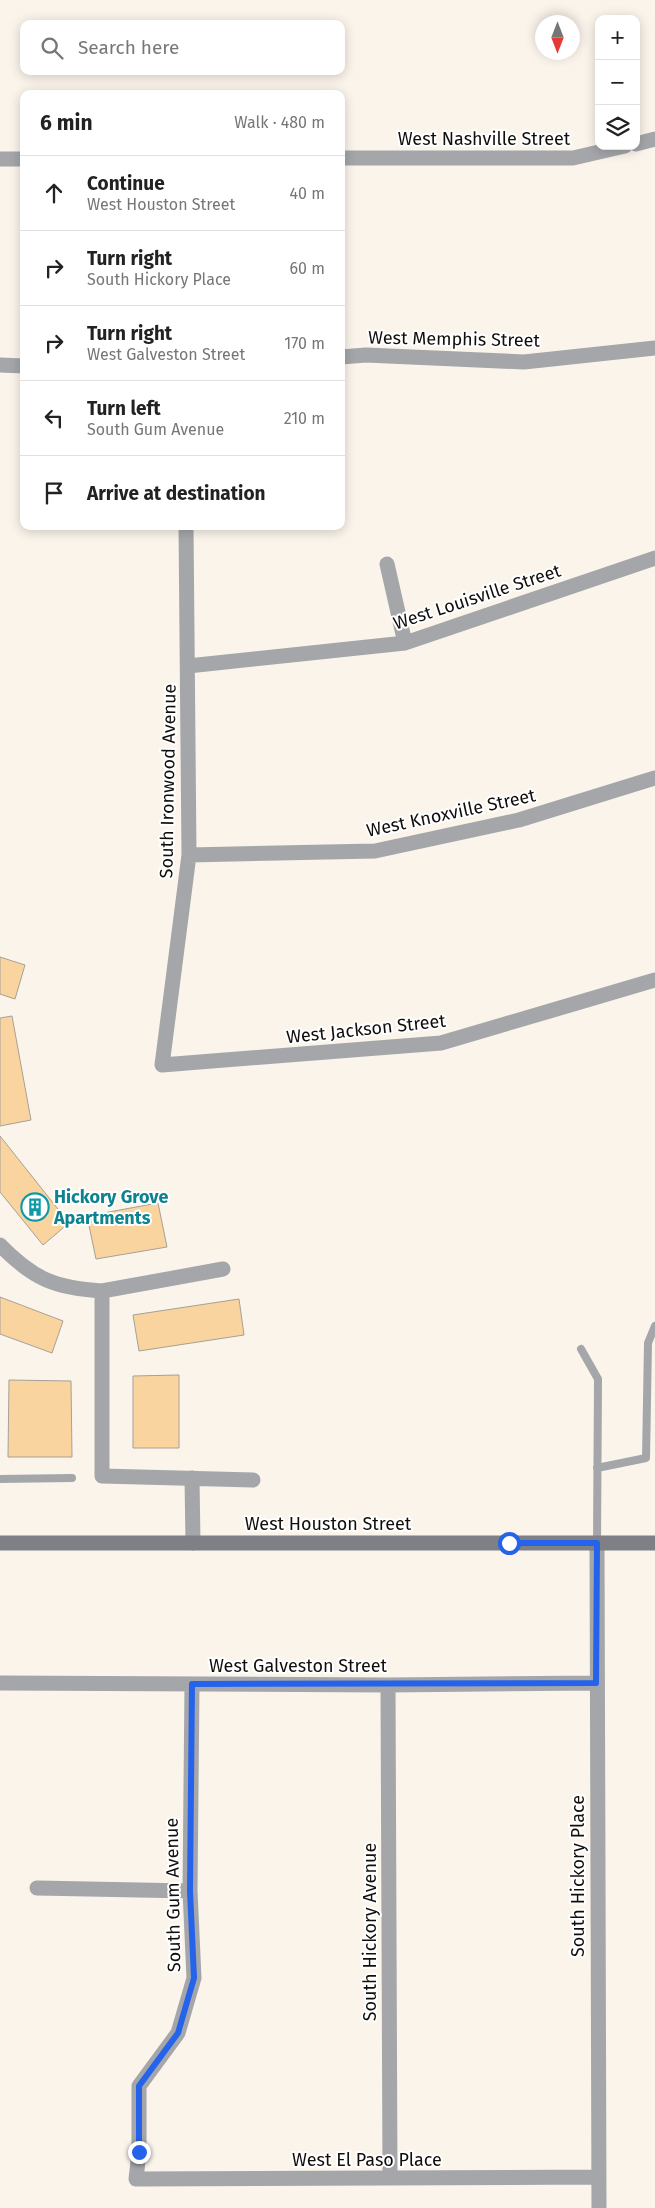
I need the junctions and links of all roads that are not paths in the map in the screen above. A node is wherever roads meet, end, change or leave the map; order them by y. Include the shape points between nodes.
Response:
1 (655, 139) edge
2 (640, 143) edge
3 (608, 150) edge
4 (345, 158) edge
5 (0, 159) edge
6 (20, 159) edge
7 (655, 348) edge
8 (345, 357) edge
9 (0, 365) edge
10 (20, 366) edge
11 (186, 530) edge
12 (655, 558) edge
13 (387, 564) dead end
14 (405, 643) junction
15 (188, 666) junction
16 (655, 778) edge
17 (189, 855) junction
18 (655, 980) edge
19 (162, 1065) joint
20 (0, 1245) edge
21 (223, 1269) dead end
22 (102, 1291) junction
23 (655, 1326) edge
24 (581, 1349) dead end
25 (646, 1458) junction
26 (655, 1458) edge
27 (597, 1468) junction
28 (72, 1478) dead end
29 (192, 1478) junction
30 (0, 1479) edge
31 (253, 1480) dead end
32 (0, 1543) edge
33 (192, 1543) junction
34 (597, 1543) junction
35 (655, 1543) edge
36 (0, 1683) edge
37 (596, 1683) junction
38 (192, 1684) junction
39 (388, 1685) junction
40 (37, 1888) dead end
41 (190, 1891) junction
42 (599, 2177) junction
43 (390, 2178) junction
44 (136, 2179) joint
45 (599, 2208) edge

1 - 2 street
3 - 4 street, West Nashville Street via 573,158
5 - 6 street
7 - 8 street, West Memphis Street via 524,362
9 - 10 street
11 - 15 street, South Ironwood Avenue
12 - 14 street, West Louisville Street
13 - 14 street
14 - 15 street, West Louisville Street
15 - 17 street, South Ironwood Avenue
16 - 17 street, West Knoxville Street via 519,820 375,850
17 - 19 street, South Ironwood Avenue
18 - 19 street, West Jackson Street via 441,1043
20 - 22 street via 31,1273 51,1283 72,1289
21 - 22 street
22 - 29 street via 102,1476
23 - 25 lane via 648,1343
24 - 27 lane via 598,1379
25 - 26 lane
25 - 27 lane
27 - 34 lane
28 - 30 lane
29 - 31 street
29 - 33 street
32 - 33 main road, West Houston Street
33 - 34 main road, West Houston Street
34 - 35 main road, West Houston Street
34 - 37 street, South Hickory Place
36 - 38 street, West Galveston Street
37 - 39 street, West Galveston Street
37 - 42 street, South Hickory Place
38 - 39 street, West Galveston Street
38 - 41 street, South Gum Avenue
39 - 43 street, South Hickory Avenue
40 - 41 street
41 - 44 street, South Gum Avenue via 194,1978 178,2033 139,2086
42 - 43 street, West El Paso Place
42 - 45 street, South Hickory Place
43 - 44 street, West El Paso Place

